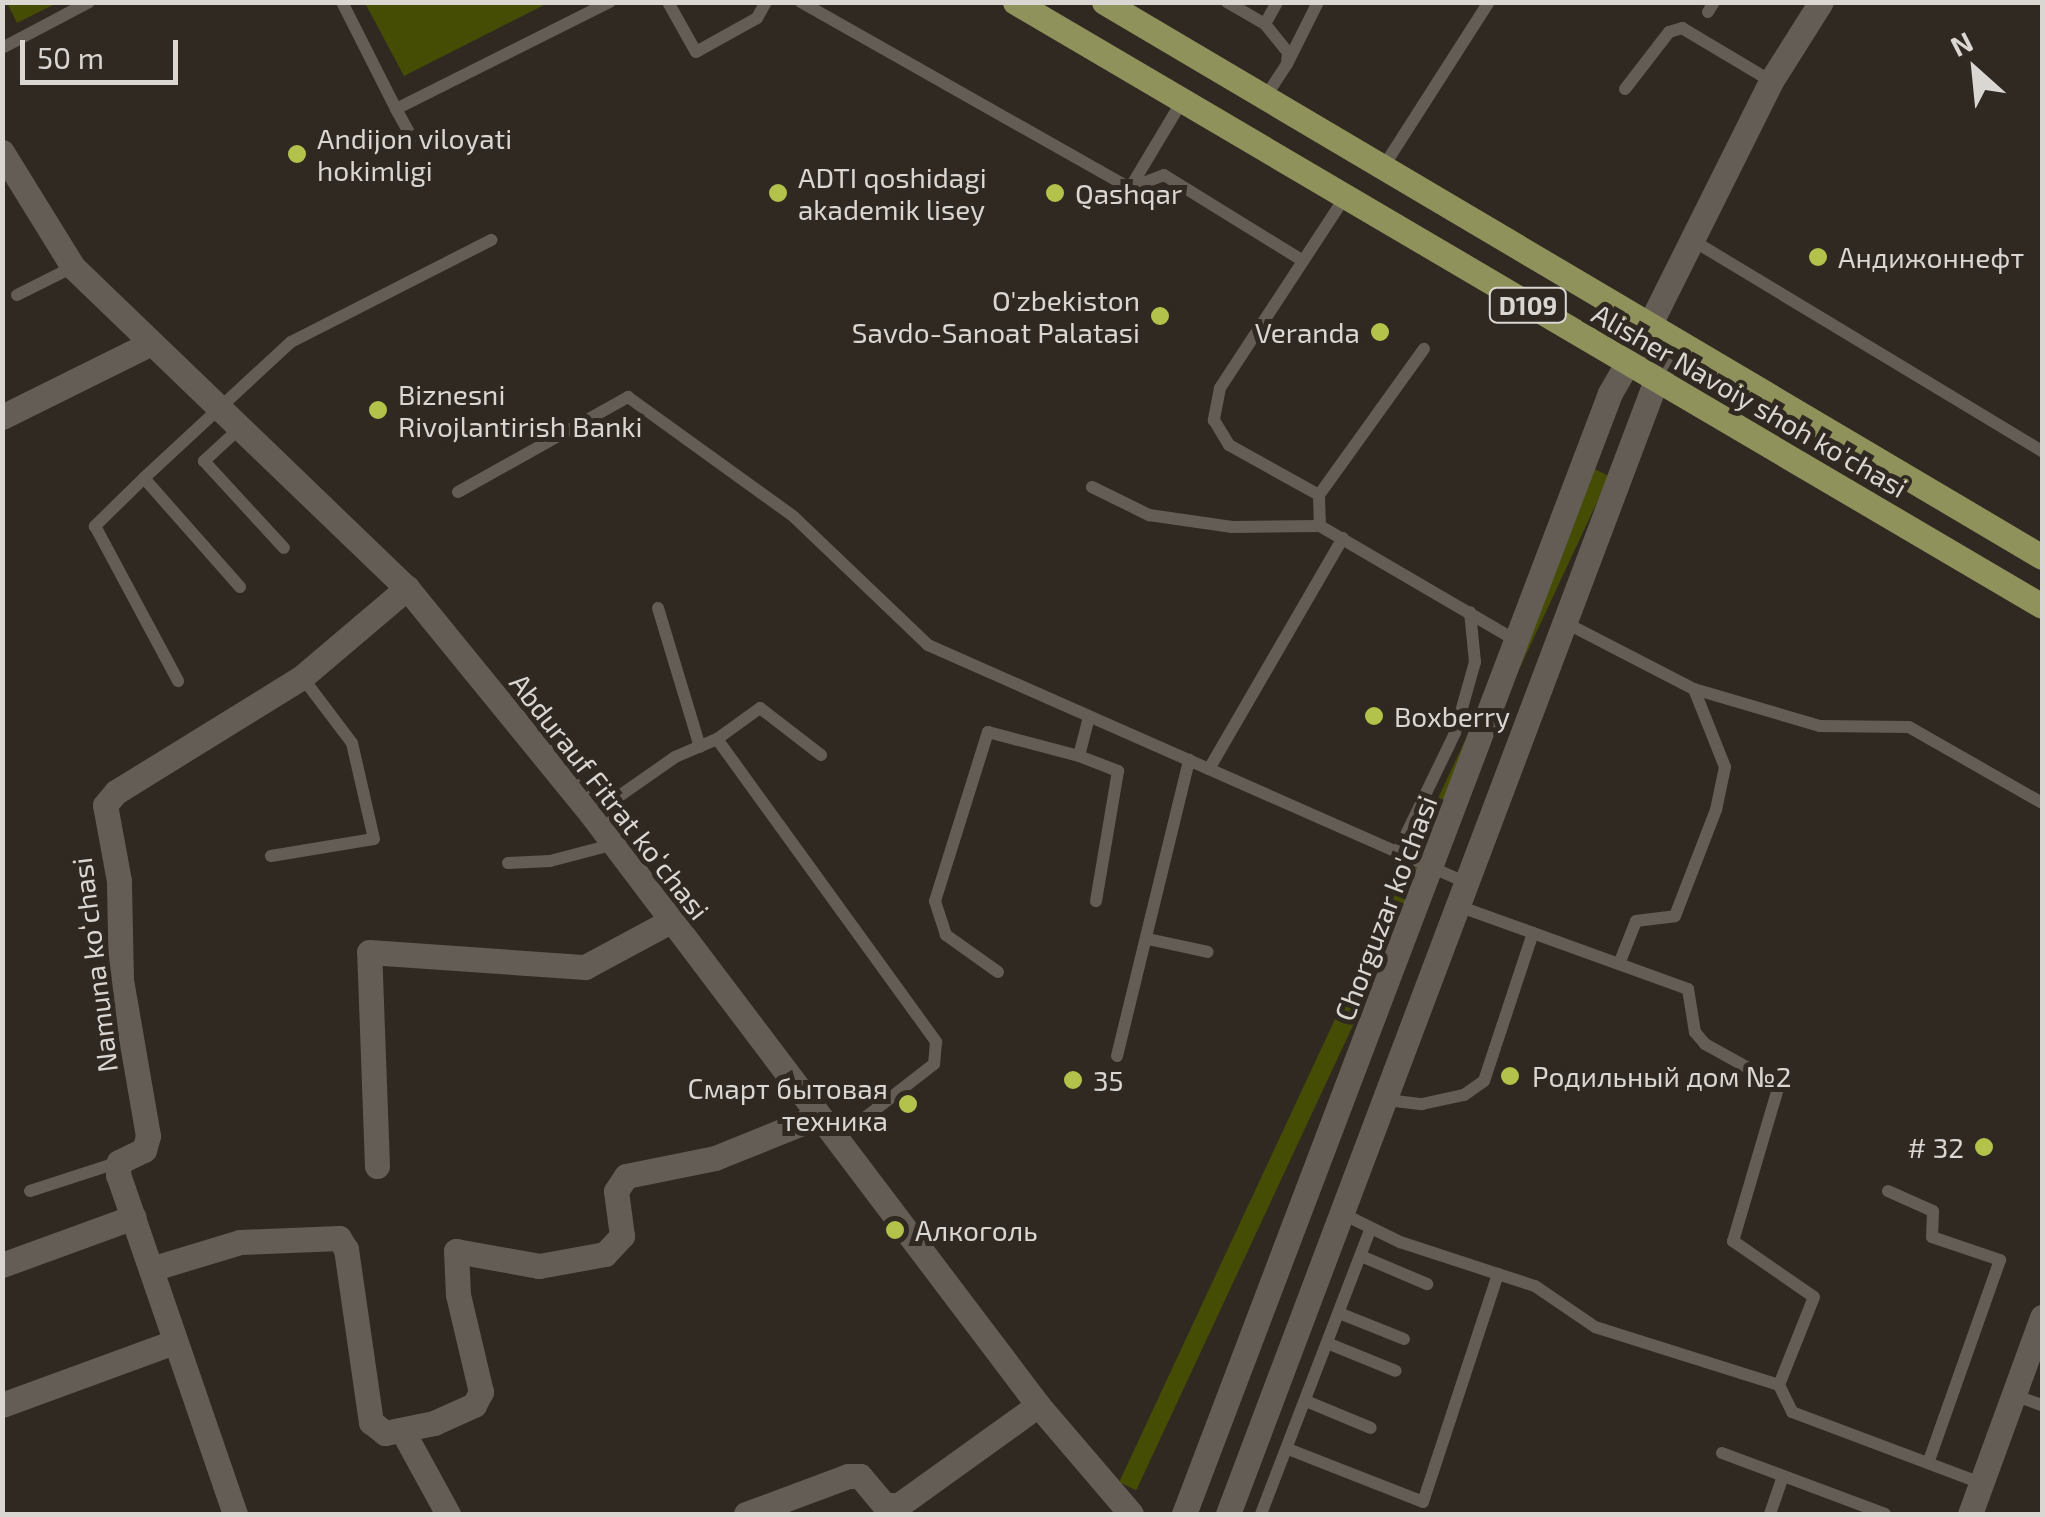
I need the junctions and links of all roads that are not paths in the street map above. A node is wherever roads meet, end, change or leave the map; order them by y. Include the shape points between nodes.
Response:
1 (89, 2) edge
2 (342, 2) edge
3 (610, 2) edge
4 (668, 2) edge
5 (766, 2) edge
6 (801, 2) edge
7 (1014, 2) edge
8 (1104, 2) edge
9 (1227, 2) edge
10 (1277, 2) edge
11 (1318, 2) edge
12 (1489, 2) edge
13 (1821, 2) edge
14 (1265, 24) junction
15 (4, 47) edge
16 (1287, 64) junction
17 (1771, 81) junction
18 (1624, 89) dead end
19 (1264, 98) junction
20 (1182, 101) junction
21 (396, 110) junction
22 (412, 138) dead end
23 (4, 157) edge
24 (1382, 169) junction
25 (1130, 188) junction
26 (1345, 197) junction
27 (491, 240) dead end
28 (1692, 240) junction
29 (1303, 261) junction
30 (73, 267) junction
31 (18, 295) dead end
32 (1649, 326) junction
33 (152, 343) junction
34 (1677, 343) junction
35 (1424, 350) dead end
36 (1625, 362) junction
37 (1656, 380) junction
38 (219, 407) junction
39 (2, 418) edge
40 (240, 428) junction
41 (2042, 452) edge
42 (144, 478) junction
43 (1092, 487) dead end
44 (458, 492) dead end
45 (1320, 495) junction
46 (1320, 526) junction
47 (1344, 538) junction
48 (284, 548) dead end
49 (2042, 557) edge
50 (240, 587) dead end
51 (407, 588) junction
52 (2042, 606) edge
53 (658, 608) dead end
54 (1470, 612) junction
55 (1566, 622) junction
56 (1517, 642) junction
57 (302, 677) junction
58 (178, 681) dead end
59 (1694, 688) junction
60 (1089, 717) junction
61 (717, 740) junction
62 (700, 746) junction
63 (821, 755) dead end
64 (1079, 756) junction
65 (1188, 760) junction
66 (1209, 770) junction
67 (2042, 803) edge
68 (592, 815) junction
69 (615, 844) junction
70 (1398, 853) junction
71 (271, 856) dead end
72 (508, 862) dead end
73 (1432, 868) junction
74 (1465, 895) junction
75 (1096, 900) dead end
76 (670, 922) junction
77 (1533, 933) junction
78 (1148, 939) junction
79 (1208, 952) dead end
80 (1619, 964) junction
81 (998, 972) dead end
82 (1117, 1056) dead end
83 (1387, 1100) junction
84 (817, 1117) junction
85 (836, 1140) junction
86 (120, 1162) junction
87 (377, 1166) dead end
88 (30, 1191) dead end
89 (1888, 1192) dead end
90 (1343, 1214) junction
91 (134, 1216) junction
92 (1371, 1228) junction
93 (1360, 1256) junction
94 (2, 1265) edge
95 (151, 1269) junction
96 (1498, 1274) junction
97 (1428, 1284) dead end
98 (1339, 1313) junction
99 (2042, 1317) edge
100 (1404, 1338) dead end
101 (174, 1342) junction
102 (1327, 1343) junction
103 (1396, 1372) dead end
104 (1780, 1385) junction
105 (2014, 1395) junction
106 (1306, 1401) junction
107 (2, 1405) edge
108 (1038, 1405) junction
109 (2042, 1405) edge
110 (1370, 1428) dead end
111 (402, 1430) junction
112 (1288, 1449) junction
113 (1722, 1453) dead end
114 (1928, 1463) junction
115 (1783, 1476) junction
116 (1981, 1483) junction
117 (1124, 1512) edge
118 (235, 1514) edge
119 (448, 1514) edge
120 (746, 1514) edge
121 (1184, 1514) edge
122 (1228, 1514) edge
123 (1261, 1514) edge
124 (1770, 1514) edge
125 (1885, 1514) edge
126 (1970, 1514) edge

1 - 15 lane
2 - 21 lane
3 - 21 lane
4 - 5 lane via 696,52 757,18
6 - 25 lane
7 - 20 main road, Alisher Navoiy shoh ko'chasi / D109
8 - 19 main road, Alisher Navoiy shoh ko'chasi / D109
9 - 14 lane
10 - 14 lane
11 - 16 lane
12 - 24 lane
13 - 17 main road, Chorguzar ko'chasi
14 - 16 lane via 1288,52
16 - 19 lane
17 - 18 lane via 1682,28 1669,32
17 - 28 main road, Chorguzar ko'chasi
19 - 24 main road, Alisher Navoiy shoh ko'chasi / D109
20 - 25 lane
20 - 26 main road, Alisher Navoiy shoh ko'chasi / D109
21 - 22 lane
23 - 30 main road, Abdurauf Fitrat koʻchasi
24 - 32 main road, Alisher Navoiy shoh ko'chasi / D109
25 - 29 lane via 1164,175
26 - 29 lane
26 - 36 main road, Alisher Navoiy shoh ko'chasi / D109
27 - 38 lane via 291,342
28 - 32 main road, Chorguzar ko'chasi
28 - 41 lane
29 - 45 lane via 1220,388 1214,420 1229,445
30 - 31 lane
30 - 33 main road, Abdurauf Fitrat koʻchasi
32 - 34 main road, Alisher Navoiy shoh ko'chasi / D109
32 - 36 main road, Chorguzar ko'chasi
33 - 38 main road, Abdurauf Fitrat koʻchasi
33 - 39 main road
34 - 37 main road
34 - 49 main road, Alisher Navoiy shoh ko'chasi / D109
35 - 45 lane
36 - 37 main road, Alisher Navoiy shoh ko'chasi / D109
36 - 56 main road, Chorguzar ko'chasi
37 - 52 main road, Alisher Navoiy shoh ko'chasi / D109
37 - 55 main road
38 - 40 main road, Abdurauf Fitrat koʻchasi
38 - 42 lane
40 - 48 lane via 204,462
40 - 51 main road, Abdurauf Fitrat koʻchasi
42 - 50 lane
42 - 58 lane via 95,526
43 - 46 lane via 1149,515 1232,527
44 - 60 lane via 628,397 793,516 928,645
45 - 46 lane
46 - 47 lane
47 - 54 lane
47 - 66 lane
51 - 57 main road, Namuna koʻchasi
51 - 68 main road, Abdurauf Fitrat koʻchasi
53 - 62 lane
54 - 56 lane
54 - 70 lane via 1475,662 1455,733
55 - 59 lane
55 - 74 main road
56 - 73 main road, Chorguzar ko'chasi
57 - 71 lane via 352,743 374,839
57 - 86 main road, Namuna koʻchasi via 106,805 119,881 120,980 148,1136 144,1150
59 - 67 lane via 1820,726 1909,727
59 - 80 lane via 1725,767 1716,810 1675,916 1636,922
60 - 64 lane
60 - 65 lane
61 - 62 lane
61 - 63 lane via 760,708
61 - 85 lane via 936,1042 934,1064
62 - 68 lane
64 - 75 lane via 1118,772
64 - 81 lane via 988,732 935,901 946,934
65 - 66 lane
65 - 78 lane
66 - 70 lane
68 - 69 main road, Abdurauf Fitrat koʻchasi
69 - 72 lane via 550,862
69 - 76 main road, Abdurauf Fitrat koʻchasi
70 - 73 lane
73 - 74 lane
73 - 121 main road, Chorguzar ko'chasi
74 - 77 lane
74 - 83 main road
76 - 84 main road, Abdurauf Fitrat koʻchasi
76 - 87 main road via 585,967 369,952
77 - 80 lane
77 - 83 lane via 1484,1080 1464,1094 1422,1104
78 - 79 lane
78 - 82 lane
80 - 104 lane via 1688,989 1695,1032 1705,1044 1779,1085 1734,1242 1814,1297
83 - 90 main road
84 - 85 main road, Abdurauf Fitrat koʻchasi
84 - 111 main road via 715,1158 626,1176 616,1191 622,1236 605,1254 539,1266 456,1252 478,1400 434,1423
85 - 108 main road, Abdurauf Fitrat koʻchasi
86 - 88 lane
86 - 91 main road
89 - 114 lane via 1934,1211 1932,1237 2000,1260
90 - 92 lane
90 - 122 main road
91 - 94 main road
91 - 95 main road
92 - 93 lane
92 - 96 lane
93 - 97 lane
93 - 98 lane
95 - 101 main road
95 - 111 main road via 240,1242 339,1238 346,1248 370,1422 385,1433
96 - 104 lane via 1536,1286 1595,1327
96 - 112 lane via 1423,1502
98 - 100 lane
98 - 102 lane
99 - 105 main road
101 - 107 main road
101 - 118 main road
102 - 103 lane
102 - 106 lane
104 - 114 lane via 1792,1412
105 - 109 lane
105 - 116 main road
106 - 110 lane
106 - 112 lane
108 - 117 main road, Abdurauf Fitrat koʻchasi
108 - 120 main road via 899,1505 884,1505 860,1476 848,1476
111 - 119 main road
112 - 123 lane
113 - 115 lane
114 - 116 lane
115 - 124 lane
115 - 125 lane
116 - 126 main road

